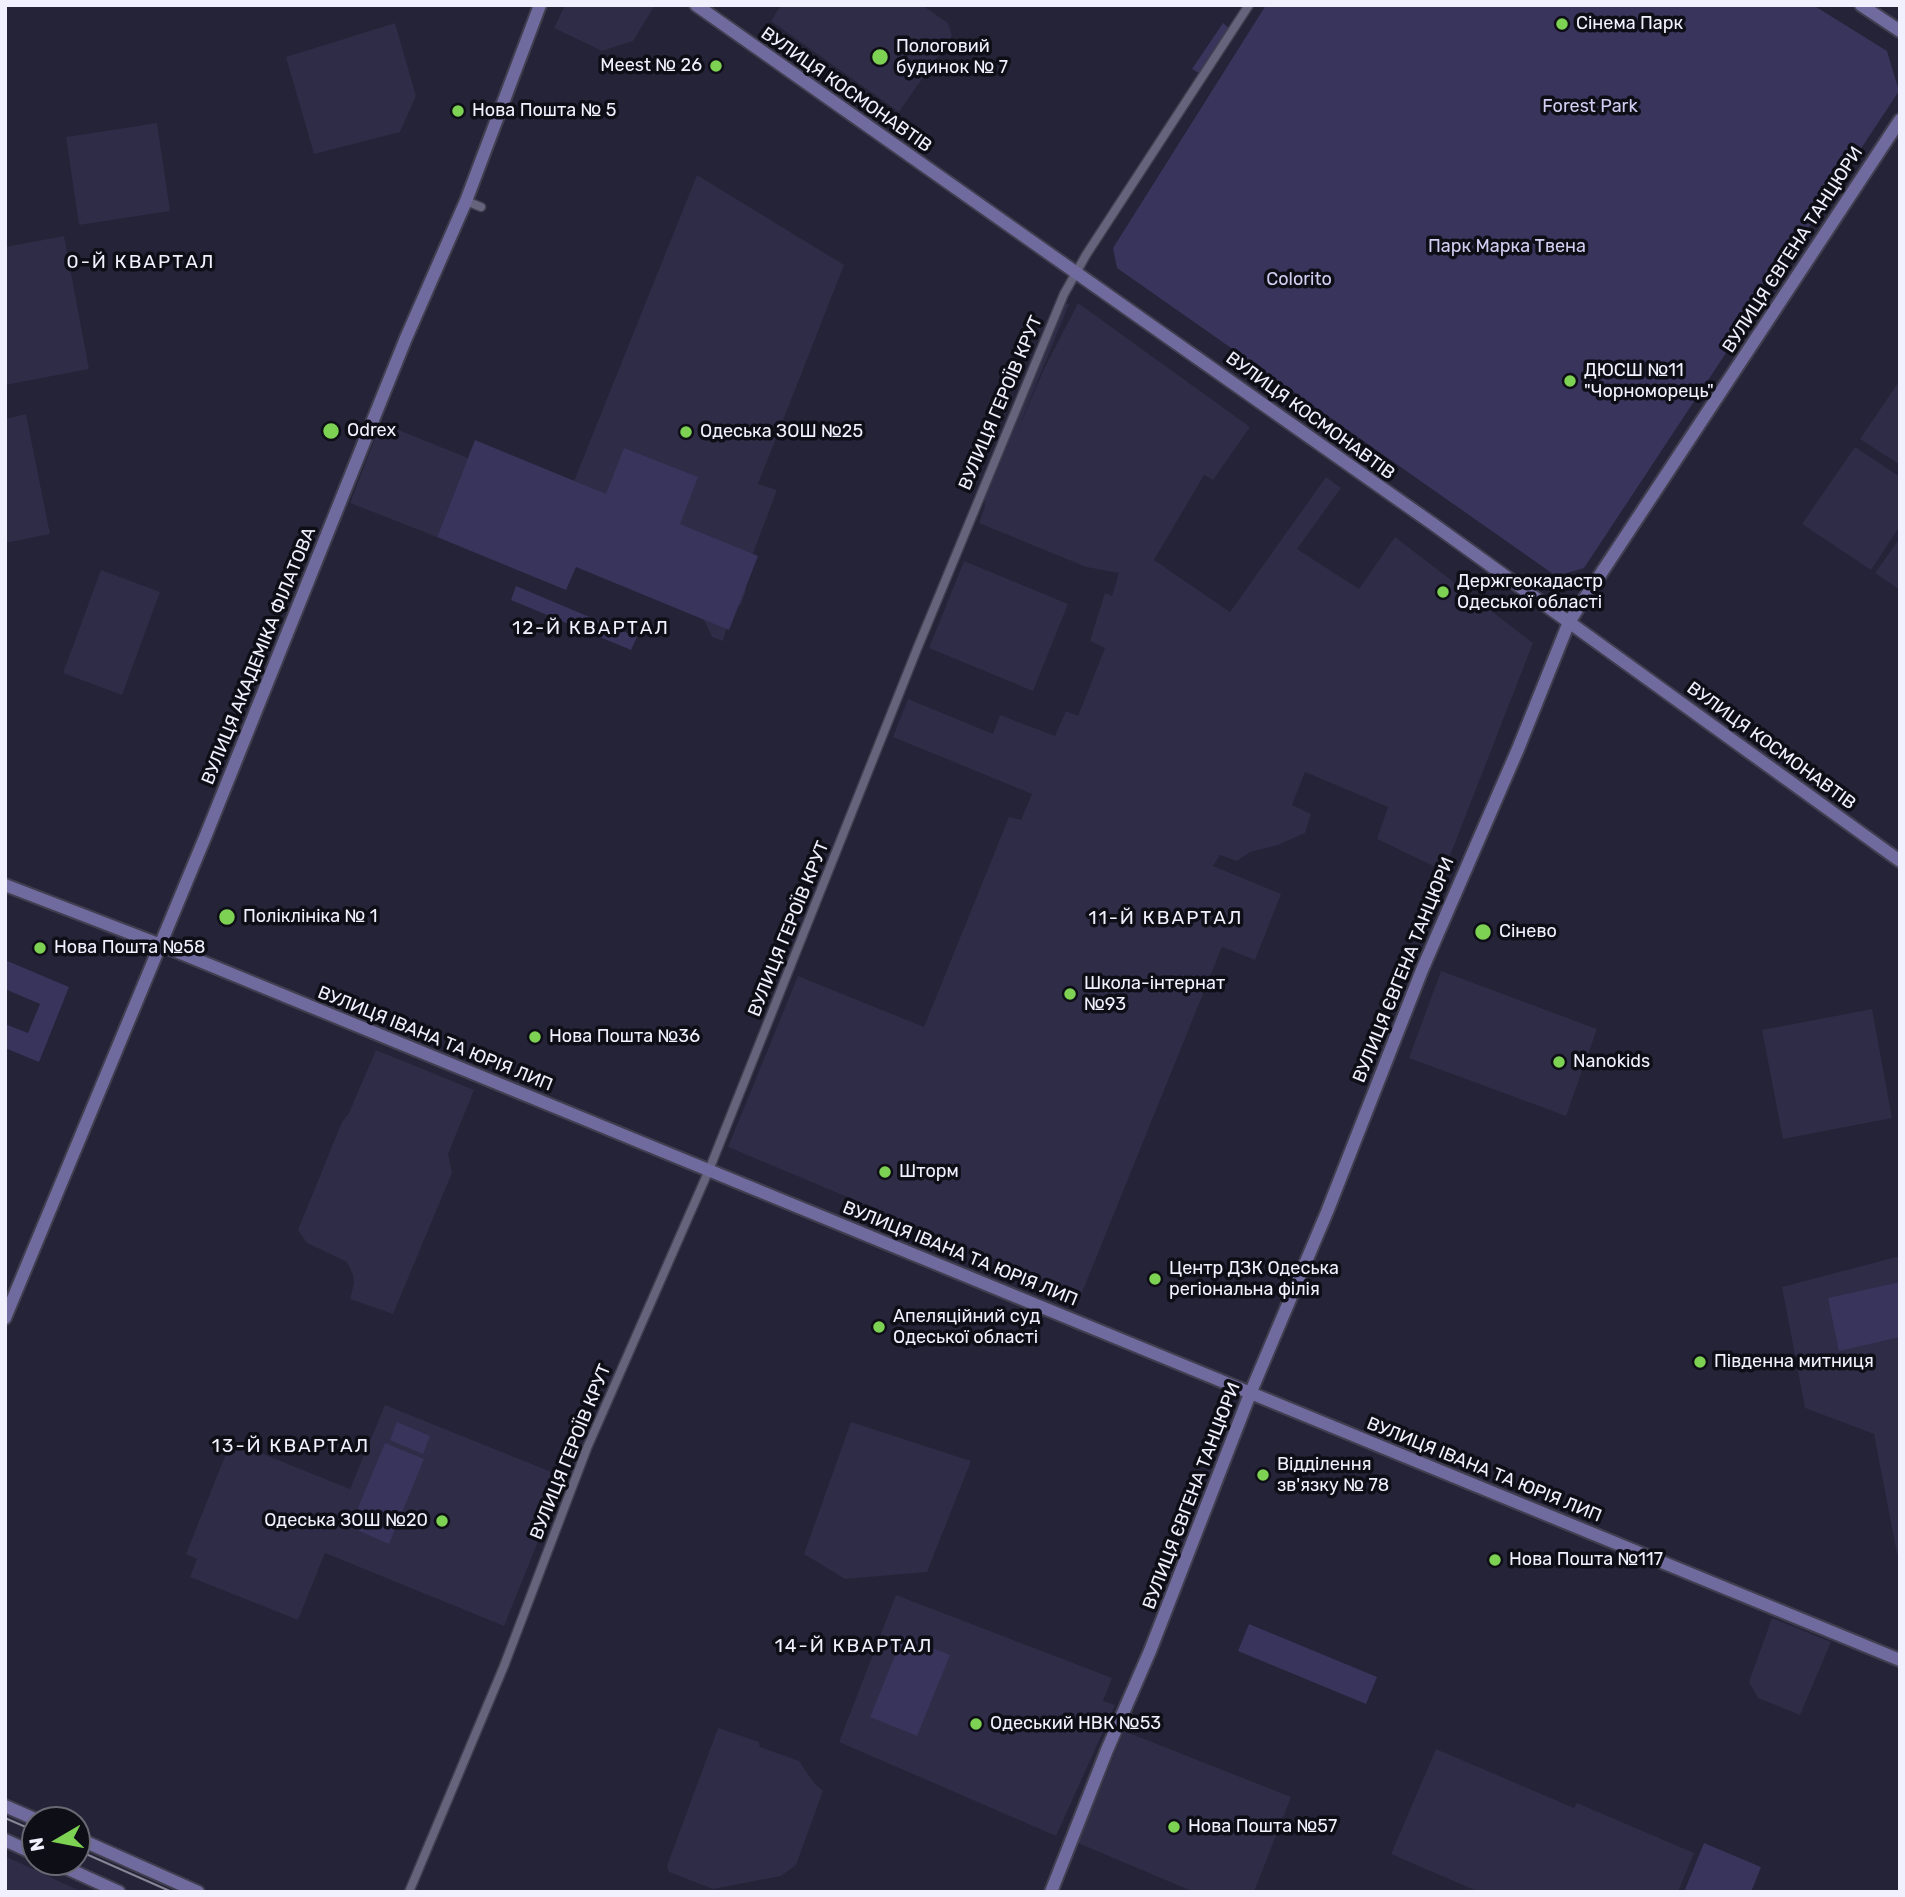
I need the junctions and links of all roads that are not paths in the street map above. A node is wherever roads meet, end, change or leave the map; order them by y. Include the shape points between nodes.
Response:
1 (540, 5) edge
2 (696, 5) edge
3 (1249, 5) edge
4 (1861, 5) edge
5 (1900, 30) edge
6 (1900, 120) edge
7 (466, 201) junction
8 (481, 207) dead end
9 (1075, 274) junction
10 (1569, 622) junction
11 (1900, 861) edge
12 (5, 885) edge
13 (161, 945) junction
14 (709, 1170) junction
15 (5, 1318) edge
16 (1250, 1394) junction
17 (1900, 1660) edge
18 (5, 1840) edge
19 (91, 1844) edge
20 (21, 1847) edge
21 (84, 1876) edge
22 (119, 1892) edge
23 (198, 1892) edge
24 (409, 1892) edge
25 (1051, 1892) edge

1 - 7 street, ВУЛИЦЯ АКАДЕМІКА ФІЛАТОВА
2 - 9 street, ВУЛИЦЯ КОСМОНАВТІВ
3 - 9 street, ВУЛИЦЯ ГЕРОЇВ КРУТ
4 - 5 street
6 - 10 street, ВУЛИЦЯ ЄВГЕНА ТАНЦЮРИ
7 - 8 street
7 - 13 street, ВУЛИЦЯ АКАДЕМІКА ФІЛАТОВА via 406,338
9 - 10 street, ВУЛИЦЯ КОСМОНАВТІВ
9 - 14 street, ВУЛИЦЯ ГЕРОЇВ КРУТ via 1003,440
10 - 11 street, ВУЛИЦЯ КОСМОНАВТІВ
10 - 16 street, ВУЛИЦЯ ЄВГЕНА ТАНЦЮРИ
12 - 13 street, ВУЛИЦЯ ІВАНА ТА ЮРІЯ ЛИП
13 - 14 street, ВУЛИЦЯ ІВАНА ТА ЮРІЯ ЛИП
13 - 15 street, ВУЛИЦЯ АКАДЕМІКА ФІЛАТОВА
14 - 16 street, ВУЛИЦЯ ІВАНА ТА ЮРІЯ ЛИП
14 - 24 street, ВУЛИЦЯ ГЕРОЇВ КРУТ via 587,1448 504,1666
16 - 17 street, ВУЛИЦЯ ІВАНА ТА ЮРІЯ ЛИП
16 - 25 street, ВУЛИЦЯ ЄВГЕНА ТАНЦЮРИ
18 - 20 street
19 - 23 street
21 - 22 street

